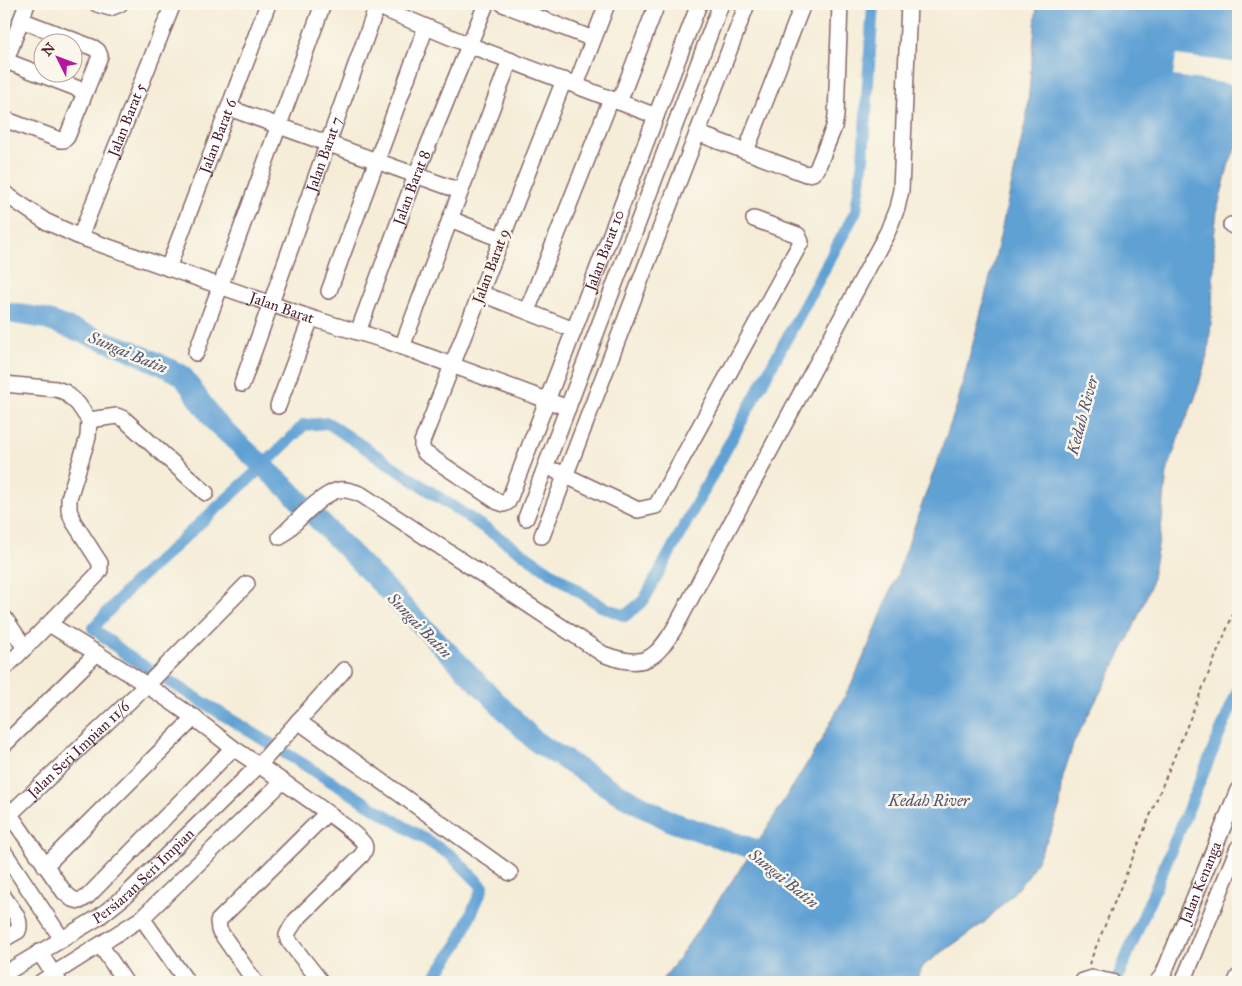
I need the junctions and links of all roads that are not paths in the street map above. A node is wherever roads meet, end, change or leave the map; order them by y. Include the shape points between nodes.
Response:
1 (26, 4) edge
2 (97, 4) edge
3 (120, 4) edge
4 (173, 4) edge
5 (268, 4) edge
6 (323, 4) edge
7 (486, 4) edge
8 (503, 4) edge
9 (607, 4) edge
10 (657, 4) edge
11 (699, 4) edge
12 (721, 4) edge
13 (746, 4) edge
14 (803, 4) edge
15 (840, 4) edge
16 (909, 4) edge
17 (374, 5) edge
18 (21, 20) junction
19 (426, 27) junction
20 (593, 39) junction
21 (469, 45) junction
22 (6, 58) edge
23 (510, 60) junction
24 (570, 82) junction
25 (84, 91) junction
26 (615, 100) junction
27 (229, 108) junction
28 (656, 116) junction
29 (4, 118) edge
30 (279, 126) junction
31 (697, 133) junction
32 (328, 144) junction
33 (746, 151) junction
34 (376, 161) junction
35 (416, 176) junction
36 (460, 191) junction
37 (4, 193) edge
38 (450, 219) junction
39 (754, 219) dead end
40 (80, 237) junction
41 (502, 239) junction
42 (168, 268) junction
43 (221, 287) junction
44 (329, 291) dead end
45 (480, 293) junction
46 (271, 304) junction
47 (526, 312) junction
48 (311, 318) junction
49 (574, 330) junction
50 (358, 332) junction
51 (402, 347) junction
52 (196, 353) dead end
53 (452, 365) junction
54 (4, 384) edge
55 (242, 384) dead end
56 (547, 400) junction
57 (278, 406) dead end
58 (568, 408) junction
59 (89, 420) junction
60 (546, 467) junction
61 (566, 475) junction
62 (206, 493) dead end
63 (510, 497) joint
64 (526, 518) dead end
65 (542, 536) dead end
66 (280, 538) dead end
67 (246, 584) dead end
68 (4, 617) edge
69 (49, 624) junction
70 (25, 648) junction
71 (97, 653) junction
72 (4, 669) edge
73 (344, 670) dead end
74 (150, 682) junction
75 (195, 717) junction
76 (298, 721) junction
77 (4, 745) edge
78 (233, 748) junction
79 (262, 761) junction
80 (282, 782) junction
81 (1238, 790) edge
82 (7, 810) edge
83 (327, 813) junction
84 (1238, 848) edge
85 (4, 852) edge
86 (45, 866) junction
87 (510, 873) dead end
88 (4, 897) edge
89 (142, 918) junction
90 (62, 939) junction
91 (4, 940) edge
92 (101, 946) junction
93 (39, 952) junction
94 (4, 974) edge
95 (1238, 977) edge
96 (1160, 979) edge
97 (51, 980) edge
98 (1083, 981) edge
99 (1108, 981) edge
100 (125, 982) edge
101 (187, 982) edge
102 (255, 982) edge
103 (321, 982) edge
104 (1181, 982) edge
105 (1236, 982) edge

1 - 18 street
2 - 3 street via 110,8
4 - 40 street, Jalan Barat 5
5 - 27 street, Jalan Barat 6
6 - 30 street
7 - 21 street, Jalan Barat 8
8 - 20 street
9 - 20 street, Jalan Barat 9
10 - 26 street
11 - 28 street, Jalan Barat 10
12 - 58 street
13 - 31 street
14 - 33 street
15 - 33 street via 836,116 817,169 806,174
16 - 66 street via 901,190 894,216 677,624 652,657 626,661 603,654 362,494 337,490 315,505
17 - 19 street
17 - 32 street, Jalan Barat 7
18 - 22 street
18 - 25 street via 98,51 100,56
19 - 21 street
19 - 34 street
20 - 24 street, Jalan Barat 9
21 - 23 street
21 - 35 street, Jalan Barat 8
22 - 25 street
23 - 24 street
23 - 36 street
24 - 26 street
24 - 41 street, Jalan Barat 9
25 - 29 street via 64,140
26 - 28 street
26 - 47 street
27 - 30 street
27 - 42 street, Jalan Barat 6
28 - 49 street, Jalan Barat 10
30 - 32 street
30 - 43 street
31 - 33 street
31 - 61 street
32 - 34 street
32 - 46 street, Jalan Barat 7
34 - 35 street
34 - 44 street
35 - 36 street
35 - 50 street, Jalan Barat 8
36 - 38 street
37 - 40 street, Jalan Barat via 45,221
38 - 41 street
38 - 51 street
39 - 61 street via 798,235 801,242 656,506 638,510
40 - 42 street, Jalan Barat
41 - 45 street, Jalan Barat 9
42 - 43 street, Jalan Barat
43 - 46 street, Jalan Barat
43 - 52 street
45 - 47 street
45 - 53 street, Jalan Barat 9
46 - 48 street, Jalan Barat
46 - 55 street, Jalan Barat 7
47 - 49 street
48 - 50 street, Jalan Barat
48 - 57 street
49 - 56 street, Jalan Barat 10
50 - 51 street, Jalan Barat
51 - 53 street, Jalan Barat
53 - 56 street, Jalan Barat
53 - 63 street, Jalan Barat 9 via 422,448 498,502 504,504
54 - 59 street via 64,392
56 - 58 street, Jalan Barat
56 - 63 street, Jalan Barat 10
58 - 60 street
59 - 62 street via 117,416 124,419
59 - 69 street via 88,437 69,498 69,510 100,563 100,570
60 - 61 street
60 - 64 street
61 - 65 street
67 - 74 street, Jalan Seri Impian 11/6
68 - 70 street
69 - 70 street
69 - 71 street
70 - 72 street
71 - 74 street
71 - 77 street
73 - 76 street, Persiaran Seri Impian
74 - 75 street
74 - 82 street, Jalan Seri Impian 11/6
75 - 78 street
75 - 86 street
76 - 79 street, Persiaran Seri Impian
76 - 87 street
78 - 79 street
78 - 86 street via 88,896 72,899
79 - 80 street
79 - 90 street, Persiaran Seri Impian via 124,898
80 - 83 street
80 - 89 street
81 - 96 street, Jalan Kenanga
82 - 86 street
83 - 102 street via 218,921 219,930
83 - 103 street via 361,838 365,850 296,920 287,935
84 - 104 street
85 - 90 street
88 - 91 street via 20,924 18,931
89 - 92 street
89 - 101 street
90 - 93 street, Persiaran Seri Impian
92 - 97 street
92 - 100 street
93 - 94 street, Persiaran Seri Impian
93 - 97 street
95 - 105 street
96 - 104 street
98 - 99 street via 1092,978

